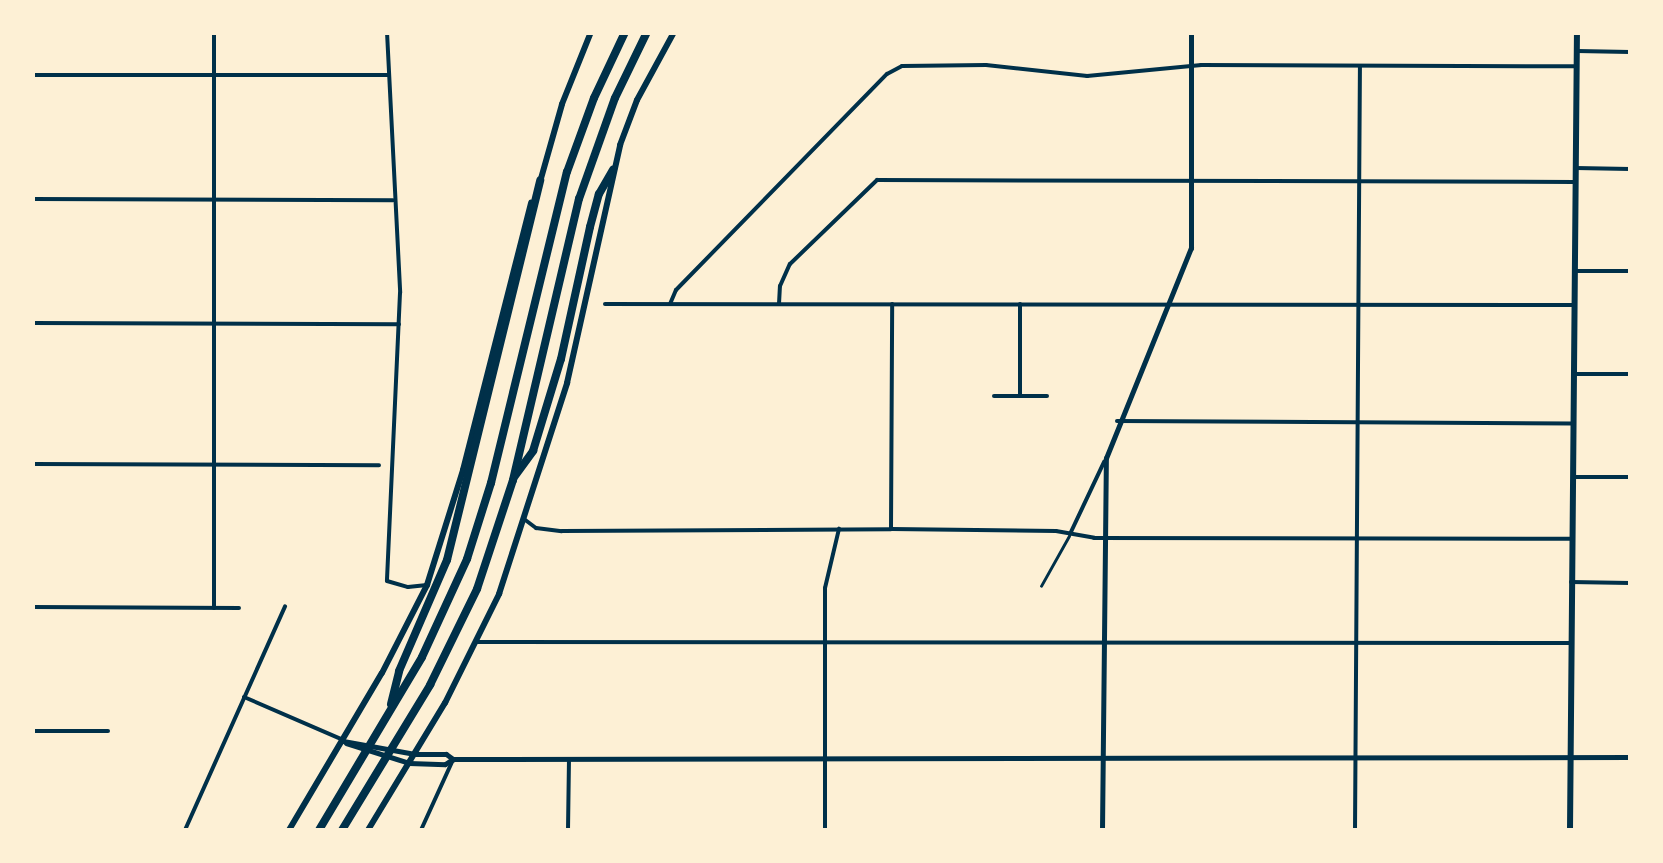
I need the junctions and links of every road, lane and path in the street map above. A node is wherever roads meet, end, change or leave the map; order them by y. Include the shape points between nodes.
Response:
1 (214, 32) edge
2 (387, 32) edge
3 (590, 32) edge
4 (625, 32) edge
5 (647, 32) edge
6 (674, 32) edge
7 (1191, 32) edge
8 (1577, 32) edge
9 (1577, 52) junction
10 (1630, 52) edge
11 (1191, 66) junction
12 (1360, 66) junction
13 (1577, 66) junction
14 (390, 75) junction
15 (32, 76) edge
16 (214, 76) junction
17 (1576, 168) junction
18 (1630, 168) edge
19 (613, 170) junction
20 (540, 180) junction
21 (1359, 180) junction
22 (1191, 182) junction
23 (1576, 182) junction
24 (32, 199) edge
25 (214, 200) junction
26 (395, 200) junction
27 (1630, 271) edge
28 (1576, 272) junction
29 (605, 304) dead end
30 (670, 304) junction
31 (779, 304) junction
32 (892, 304) junction
33 (1020, 304) junction
34 (1168, 304) junction
35 (1357, 304) junction
36 (1575, 306) junction
37 (32, 323) edge
38 (214, 323) junction
39 (400, 324) junction
40 (1575, 374) junction
41 (1630, 374) edge
42 (994, 396) dead end
43 (1020, 396) junction
44 (1047, 396) dead end
45 (1117, 421) junction
46 (1357, 422) junction
47 (1574, 423) junction
48 (1106, 458) junction
49 (32, 464) edge
50 (214, 464) junction
51 (378, 465) dead end
52 (1574, 477) junction
53 (1630, 478) edge
54 (513, 480) junction
55 (524, 519) junction
56 (839, 530) junction
57 (891, 530) junction
58 (1070, 534) junction
59 (1104, 538) junction
60 (1356, 539) junction
61 (1573, 539) junction
62 (1570, 582) junction
63 (1630, 582) edge
64 (427, 584) junction
65 (1041, 586) dead end
66 (408, 587) junction
67 (420, 602) junction
68 (285, 606) dead end
69 (32, 607) edge
70 (214, 608) junction
71 (238, 608) dead end
72 (476, 642) junction
73 (1103, 642) junction
74 (1355, 642) junction
75 (1571, 642) junction
76 (825, 644) junction
77 (244, 698) junction
78 (388, 716) junction
79 (32, 731) edge
80 (108, 731) dead end
81 (344, 740) junction
82 (415, 754) junction
83 (1356, 756) junction
84 (1570, 757) junction
85 (569, 758) junction
86 (825, 758) junction
87 (1102, 758) junction
88 (1630, 758) edge
89 (453, 759) junction
90 (404, 762) junction
91 (185, 830) edge
92 (289, 830) edge
93 (320, 830) edge
94 (342, 830) edge
95 (368, 830) edge
96 (421, 830) edge
97 (568, 830) edge
98 (825, 830) edge
99 (1102, 830) edge
100 (1355, 830) edge
101 (1570, 830) edge

1 - 16 street
2 - 14 street
3 - 20 main road
4 - 78 highway via 564,184 476,534 440,621
5 - 54 highway via 615,98 580,199
6 - 19 main road via 638,100
7 - 11 street
8 - 9 main road
9 - 10 street
9 - 13 main road
11 - 12 street
11 - 22 street
11 - 30 street via 1087,76 986,65 894,69 676,290
12 - 13 street
12 - 21 street
13 - 17 main road
14 - 16 street
14 - 26 street
15 - 16 street
16 - 25 street
17 - 18 street
17 - 23 main road
19 - 54 highway via 594,210 532,451
19 - 55 main road via 567,383
20 - 64 main road
20 - 78 highway via 446,560 399,671
21 - 22 street
21 - 23 street
21 - 35 street
22 - 31 street via 877,180 790,264
22 - 34 street via 1191,248
23 - 28 main road
24 - 25 street
25 - 26 street
25 - 38 street
26 - 39 street
27 - 28 street
28 - 36 main road
29 - 30 street
30 - 31 street
31 - 32 street
32 - 33 street
32 - 57 street
33 - 34 street
33 - 43 street
34 - 35 street
34 - 45 street
35 - 36 street
35 - 46 street
36 - 40 main road
37 - 38 street
38 - 39 street
38 - 50 street
39 - 66 street via 386,580
40 - 41 street
40 - 47 main road
42 - 43 street
43 - 44 street
45 - 46 street
45 - 48 street
46 - 47 street
46 - 60 street
47 - 52 main road
48 - 58 street
48 - 59 street
49 - 50 street
50 - 51 street
50 - 70 street
52 - 53 street
52 - 61 main road
54 - 94 highway via 455,638
55 - 56 street via 562,532
55 - 72 main road
56 - 57 street
56 - 76 street via 826,576
57 - 58 street
58 - 59 street
58 - 65 lane
59 - 60 street
59 - 73 street
60 - 61 street
60 - 74 street
61 - 62 main road
62 - 63 street
62 - 75 main road
64 - 66 street
64 - 67 main road
66 - 67 street
67 - 81 main road
68 - 77 street
69 - 70 street
70 - 71 street
72 - 76 street
72 - 82 main road
73 - 74 street
73 - 76 street
73 - 87 street
74 - 75 street
74 - 83 street
75 - 84 main road
76 - 86 street
77 - 81 street
77 - 91 street
78 - 93 highway
79 - 80 street
81 - 82 street
81 - 90 street
81 - 92 main road
82 - 89 street
82 - 90 main road
83 - 84 street
83 - 87 street
83 - 100 street
84 - 88 street
84 - 101 main road
85 - 86 street
85 - 89 street
85 - 97 street
86 - 87 street
86 - 98 street
87 - 99 street
89 - 90 street
89 - 96 street
90 - 95 main road

